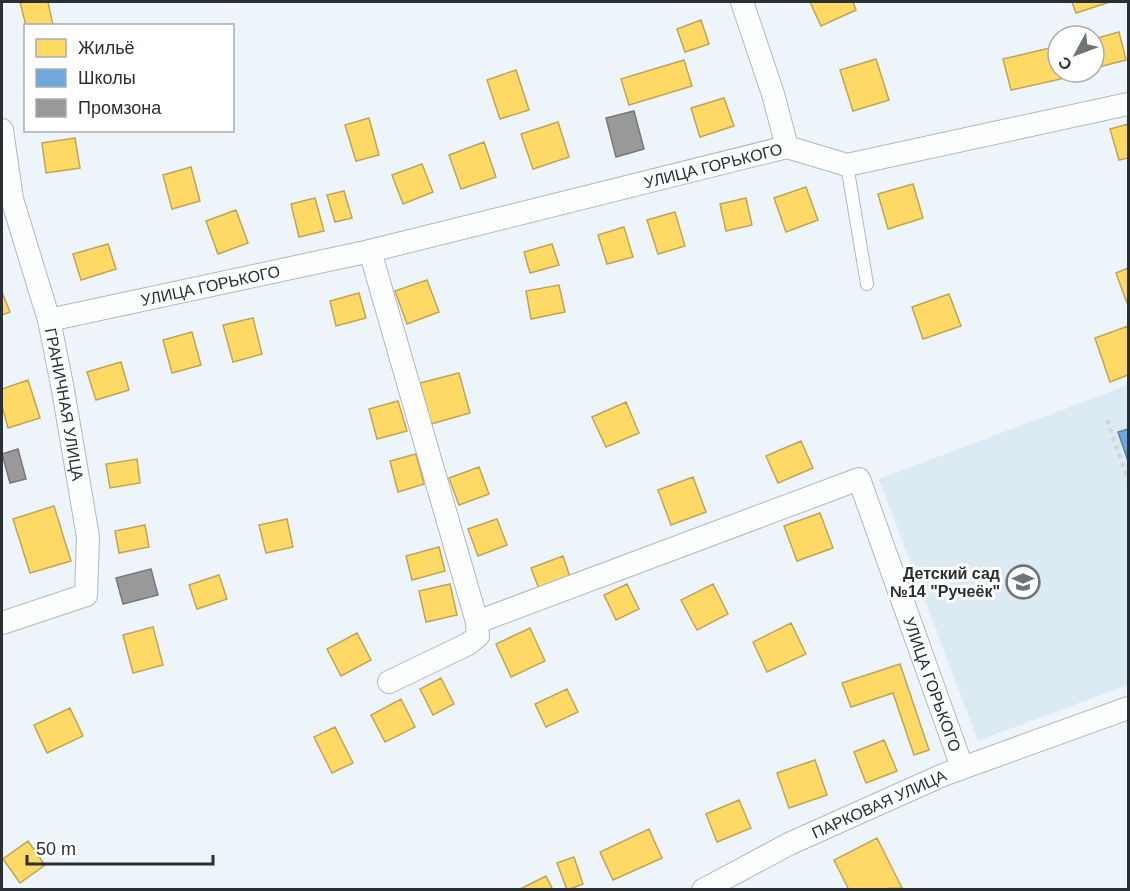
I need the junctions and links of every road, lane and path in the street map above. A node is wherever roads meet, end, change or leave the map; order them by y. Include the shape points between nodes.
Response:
1 (742, 2) edge
2 (1128, 104) edge
3 (2, 130) edge
4 (787, 147) junction
5 (847, 165) junction
6 (370, 251) junction
7 (867, 284) dead end
8 (49, 320) junction
9 (1107, 420) dead end
10 (1128, 480) edge
11 (477, 622) junction
12 (2, 623) edge
13 (389, 682) dead end
14 (1128, 708) edge
15 (962, 767) junction
16 (703, 890) edge

1 - 4 street
2 - 5 street, УЛИЦА ГОРЬКОГО
3 - 8 street, ГРАНИЧНАЯ УЛИЦА via 12,199
4 - 5 street, УЛИЦА ГОРЬКОГО
4 - 6 street, УЛИЦА ГОРЬКОГО
5 - 7 lane
6 - 8 street, УЛИЦА ГОРЬКОГО
6 - 11 street
8 - 12 street, ГРАНИЧНАЯ УЛИЦА via 88,537 86,595
9 - 10 path
11 - 13 street via 478,636 468,644
11 - 15 street, УЛИЦА ГОРЬКОГО via 859,479
14 - 15 street, ПАРКОВАЯ УЛИЦА
15 - 16 street, ПАРКОВАЯ УЛИЦА via 789,844

